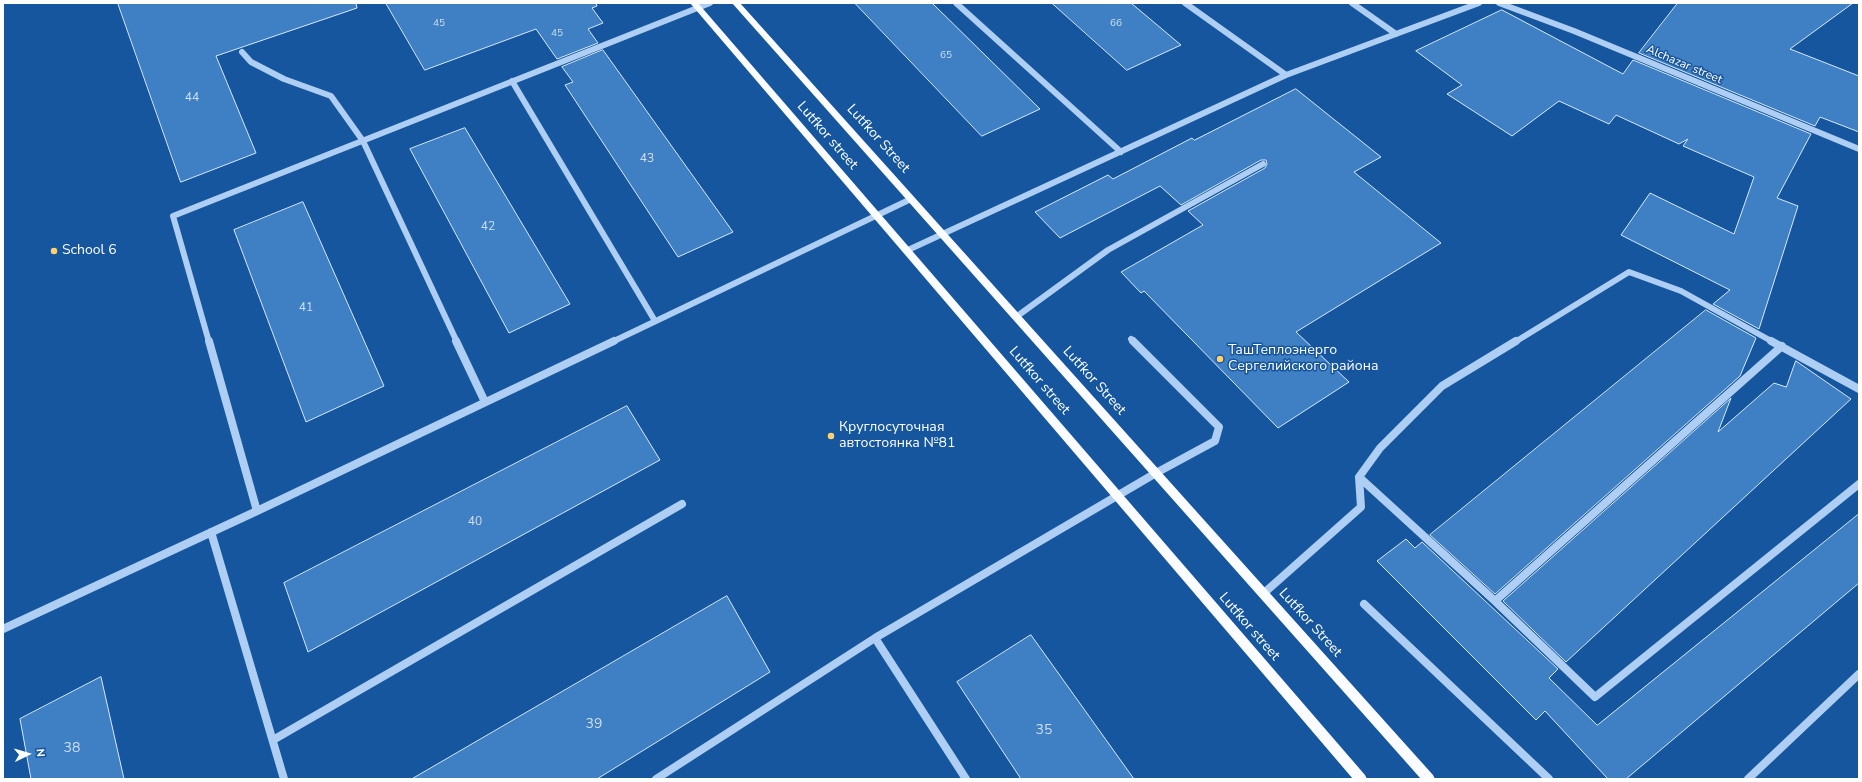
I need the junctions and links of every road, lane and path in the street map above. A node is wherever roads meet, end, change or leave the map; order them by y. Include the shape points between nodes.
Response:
1 (710, 3) edge
2 (736, 3) edge
3 (956, 3) edge
4 (1185, 3) edge
5 (1352, 3) edge
6 (1479, 3) edge
7 (1499, 3) edge
8 (696, 5) edge
9 (1396, 34) junction
10 (242, 52) dead end
11 (1286, 75) junction
12 (512, 81) junction
13 (363, 141) junction
14 (1859, 149) edge
15 (1121, 152) junction
16 (1263, 164) dead end
17 (911, 199) junction
18 (878, 215) junction
19 (942, 233) junction
20 (908, 250) junction
21 (1016, 317) junction
22 (655, 321) junction
23 (1131, 339) dead end
24 (1782, 346) junction
25 (1859, 389) edge
26 (485, 402) junction
27 (1156, 473) junction
28 (1358, 477) junction
29 (1859, 484) edge
30 (1118, 496) junction
31 (682, 504) dead end
32 (256, 511) junction
33 (211, 532) junction
34 (1264, 593) junction
35 (1495, 601) junction
36 (1364, 604) dead end
37 (3, 630) edge
38 (875, 638) junction
39 (1859, 674) edge
40 (272, 740) junction
41 (284, 779) edge
42 (656, 779) edge
43 (966, 779) edge
44 (1361, 779) edge
45 (1430, 779) edge
46 (1549, 779) edge
47 (1748, 779) edge

1 - 8 street
2 - 17 main road, Lutfkor Street
3 - 15 street
4 - 11 street
5 - 9 street
6 - 9 street
7 - 14 street, Alchazar street via 1574,31
8 - 12 street
8 - 18 main road, Lutfkor street
9 - 11 street
10 - 13 street via 251,62 284,79 331,96
11 - 15 street
12 - 13 street
12 - 22 street
13 - 26 street
13 - 32 street via 173,216
15 - 19 street
16 - 21 street via 1108,250
17 - 18 street
17 - 19 main road, Lutfkor Street
18 - 20 main road, Lutfkor street
18 - 22 street
19 - 20 street
19 - 21 main road, Lutfkor Street
20 - 30 main road, Lutfkor street
21 - 27 main road, Lutfkor Street
22 - 26 street
23 - 27 street via 1219,427 1215,441
24 - 25 street
24 - 28 street via 1681,291 1629,272 1442,386 1380,448
24 - 35 street
26 - 32 street
27 - 30 street
27 - 34 main road, Lutfkor Street
28 - 34 street via 1361,507
28 - 35 street
29 - 35 street via 1595,697
30 - 38 street
30 - 44 main road, Lutfkor street
31 - 40 street
32 - 33 street
33 - 37 street
33 - 40 street
34 - 45 main road, Lutfkor Street
36 - 46 street
38 - 42 street
38 - 43 street
39 - 47 street
40 - 41 street

